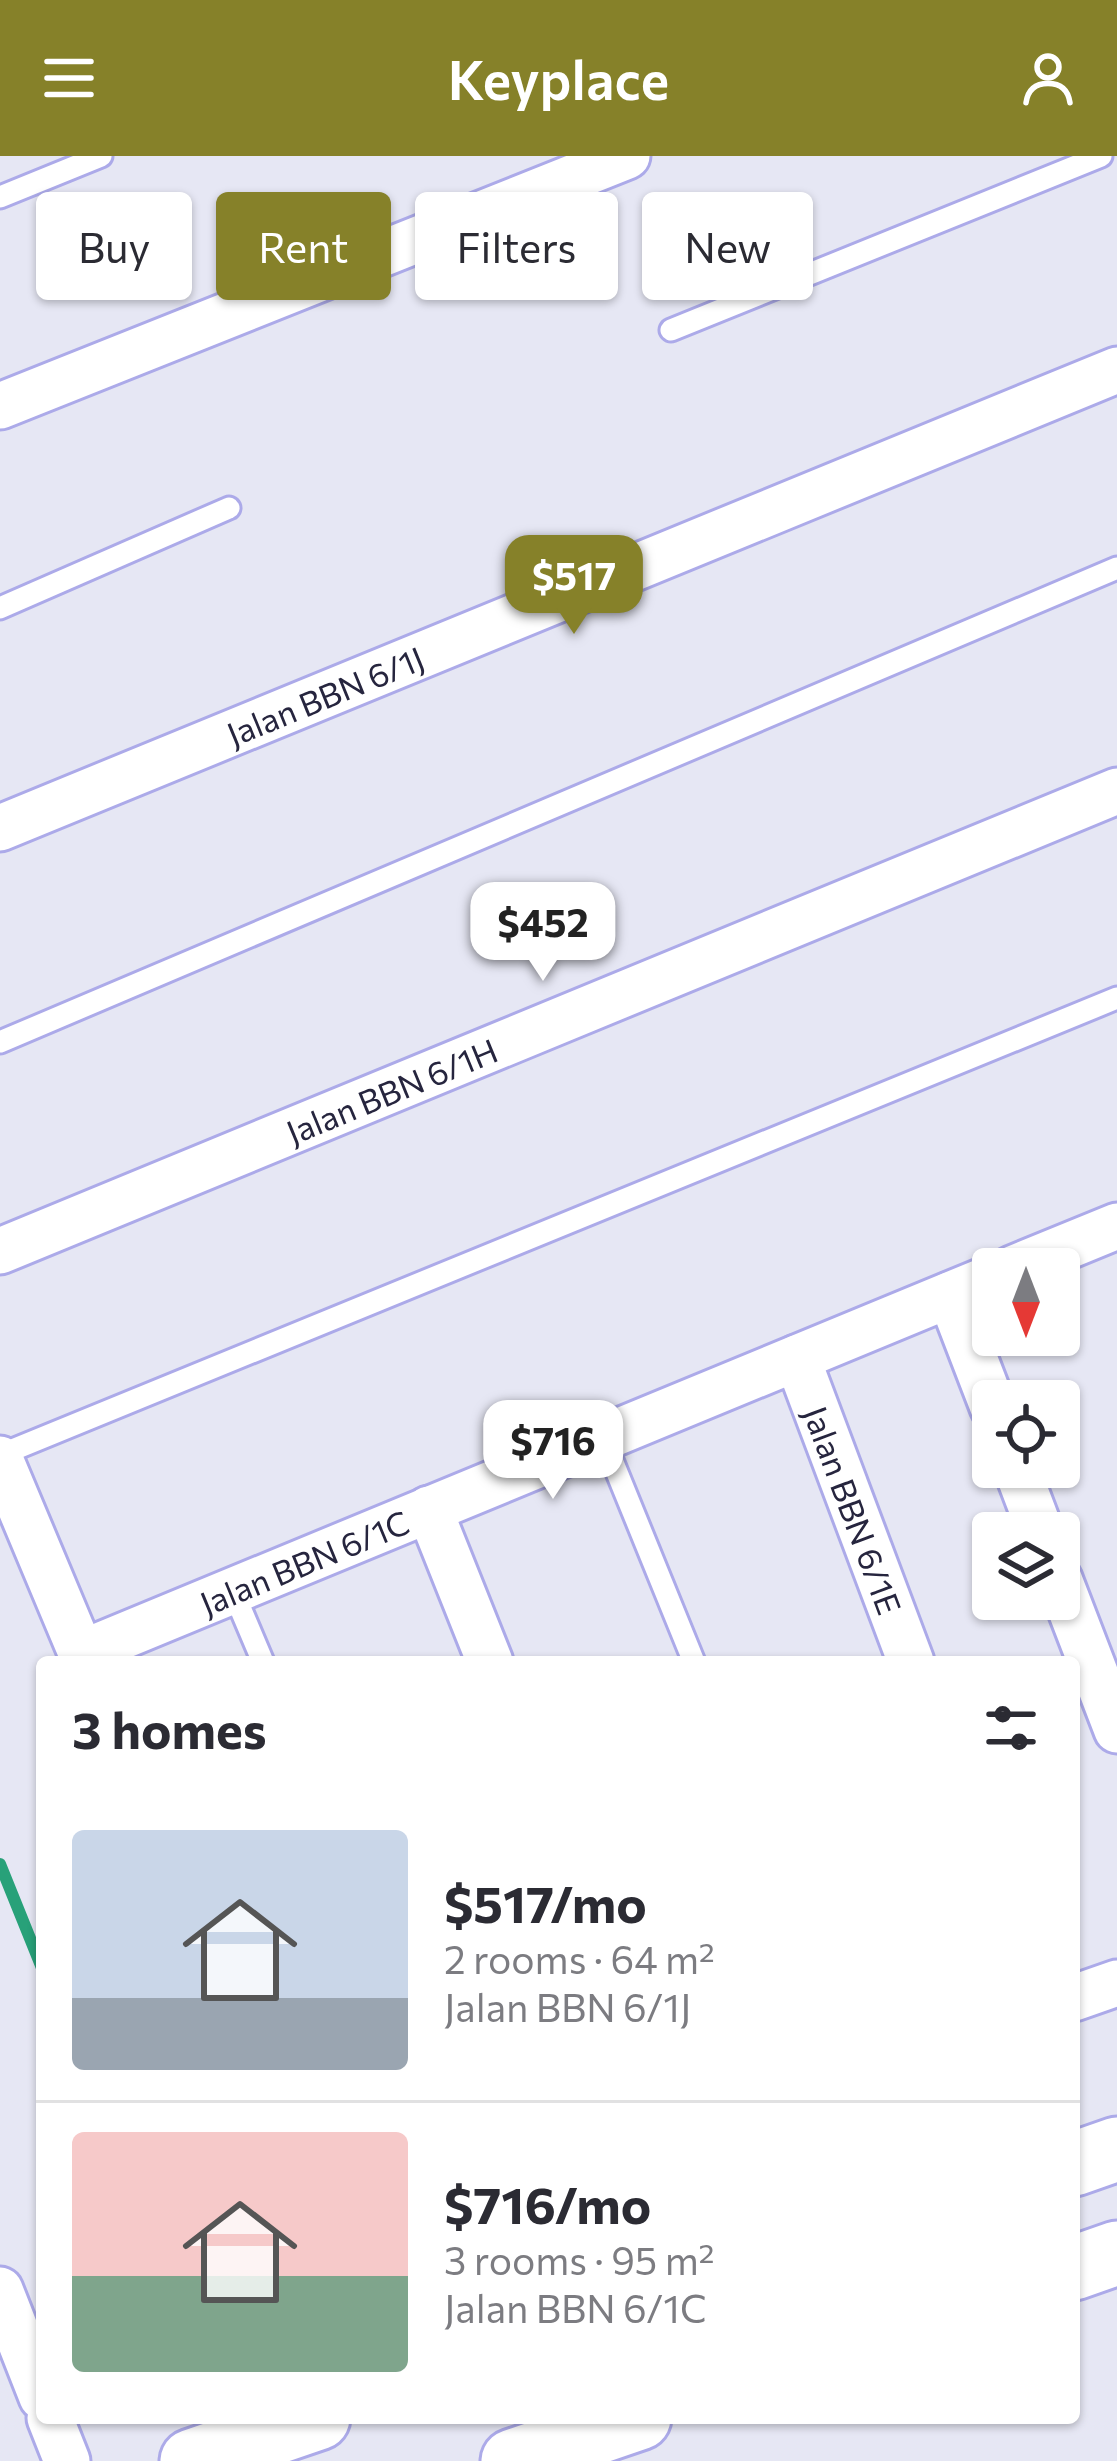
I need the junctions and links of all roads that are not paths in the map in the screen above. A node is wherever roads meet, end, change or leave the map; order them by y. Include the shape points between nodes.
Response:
1 (100, 156) edge
2 (628, 156) edge
3 (1101, 156) edge
4 (0, 197) edge
5 (671, 329) dead end
6 (1117, 370) edge
7 (0, 406) edge
8 (229, 508) dead end
9 (1117, 568) edge
10 (0, 608) edge
11 (1117, 791) edge
12 (0, 828) edge
13 (1117, 998) edge
14 (0, 1042) edge
15 (1117, 1226) edge
16 (1063, 1248) edge
17 (0, 1251) edge
18 (972, 1286) edge
19 (950, 1295) junction
20 (797, 1358) junction
21 (983, 1380) edge
22 (603, 1438) junction
23 (0, 1457) edge
24 (429, 1509) junction
25 (233, 1591) junction
26 (1075, 1620) edge
27 (83, 1656) edge
28 (85, 1656) edge
29 (260, 1656) edge
30 (488, 1656) edge
31 (692, 1656) edge
32 (909, 1656) edge
33 (1117, 1730) edge
34 (1117, 1983) edge
35 (1080, 1996) edge
36 (1117, 2149) edge
37 (1080, 2162) edge
38 (1117, 2253) edge
39 (1080, 2266) edge
40 (0, 2290) edge
41 (36, 2382) edge
42 (52, 2424) edge
43 (300, 2424) edge
44 (621, 2424) edge
45 (67, 2461) edge
46 (192, 2461) edge
47 (513, 2461) edge

1 - 4 lane
2 - 7 street
3 - 5 lane
6 - 12 street, Jalan BBN 6/1J
8 - 10 lane
9 - 14 lane
11 - 17 street, Jalan BBN 6/1H
13 - 23 lane
15 - 16 street
18 - 19 street, Jalan BBN 6/1C
19 - 20 street, Jalan BBN 6/1C
19 - 21 street
20 - 22 street, Jalan BBN 6/1C
20 - 32 street, Jalan BBN 6/1E
22 - 24 street, Jalan BBN 6/1C
22 - 31 lane
23 - 27 street
24 - 25 street, Jalan BBN 6/1C
24 - 30 street
25 - 28 street, Jalan BBN 6/1C
25 - 29 lane
26 - 33 street
34 - 35 street
36 - 37 main road
38 - 39 main road
40 - 41 street
42 - 45 street
43 - 46 main road
44 - 47 main road

